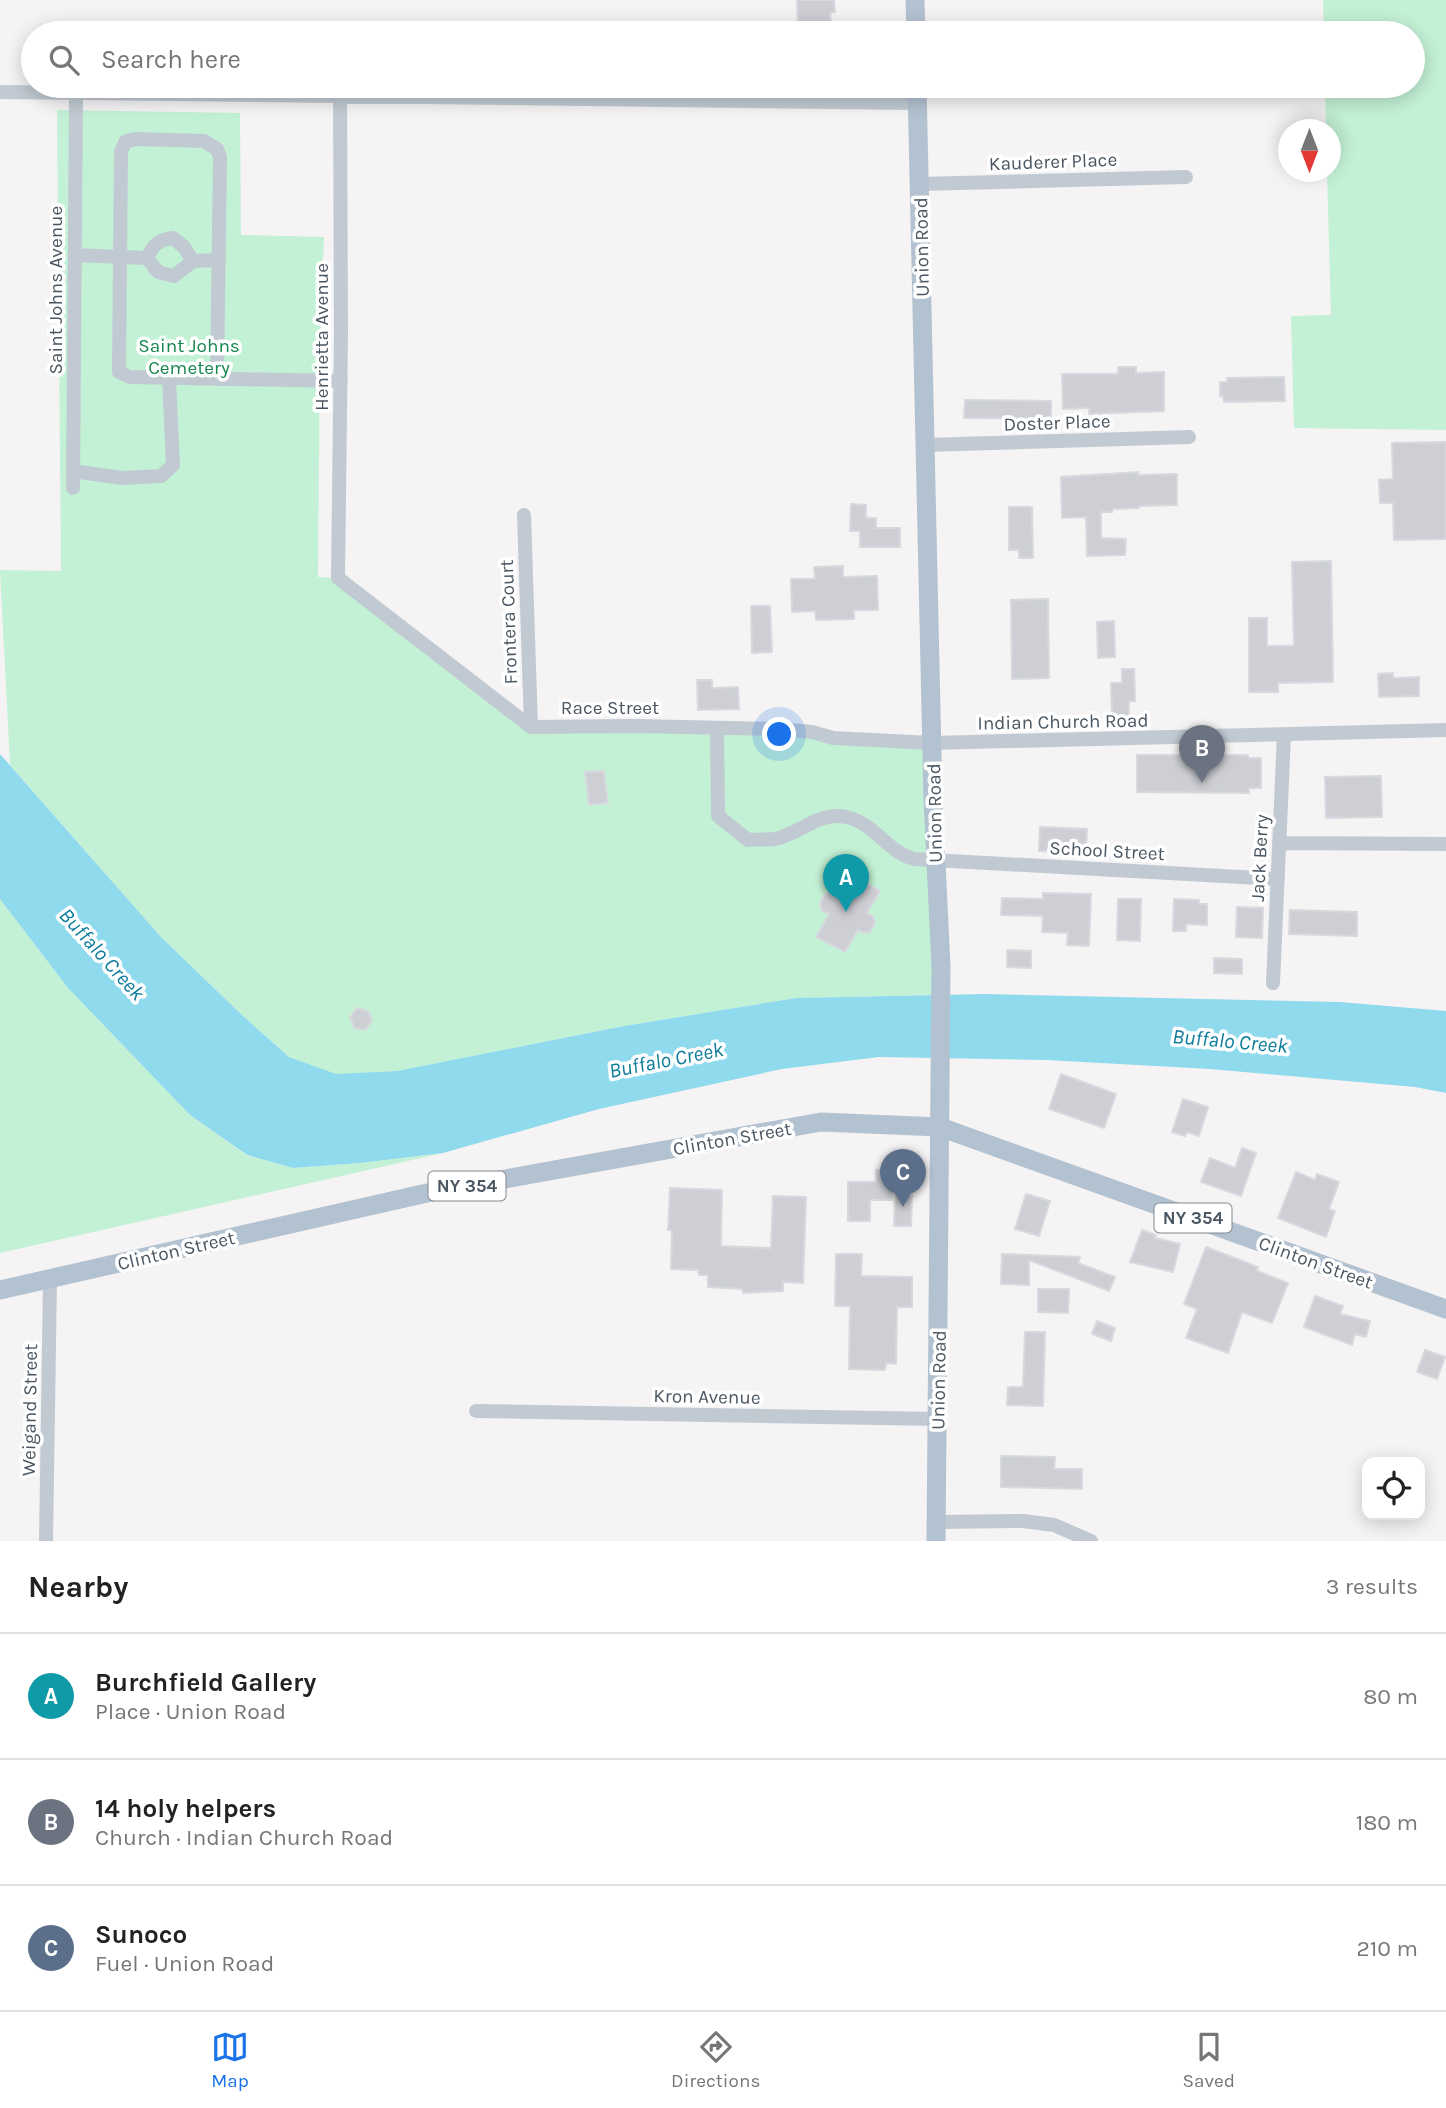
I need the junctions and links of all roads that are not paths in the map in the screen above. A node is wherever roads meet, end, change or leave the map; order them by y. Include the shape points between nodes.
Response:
1 (915, 0) edge
2 (916, 21) edge
3 (0, 92) edge
4 (21, 92) edge
5 (76, 98) edge
6 (341, 98) edge
7 (917, 98) edge
8 (1186, 177) dead end
9 (920, 184) junction
10 (75, 256) junction
11 (120, 258) junction
12 (147, 258) junction
13 (219, 260) junction
14 (193, 261) junction
15 (169, 377) junction
16 (217, 379) junction
17 (341, 381) junction
18 (1189, 437) dead end
19 (925, 445) junction
20 (73, 471) junction
21 (73, 488) dead end
22 (524, 515) dead end
23 (531, 727) junction
24 (717, 728) junction
25 (1446, 730) edge
26 (1284, 735) junction
27 (932, 743) junction
28 (1279, 843) junction
29 (1446, 844) edge
30 (935, 860) junction
31 (1278, 879) junction
32 (1273, 983) dead end
33 (940, 1128) junction
34 (50, 1279) junction
35 (0, 1290) edge
36 (1446, 1309) edge
37 (476, 1411) dead end
38 (938, 1419) junction
39 (936, 1532) edge
40 (46, 1541) edge
41 (1091, 1541) edge

1 - 2 main road
3 - 4 street
5 - 10 street, Saint Johns Avenue
6 - 17 street, Henrietta Avenue
7 - 9 main road, Union Road
8 - 9 street, Kauderer Place
9 - 19 main road, Union Road
10 - 11 street
10 - 20 street, Saint Johns Avenue
11 - 12 street
11 - 13 street via 121,152 125,142 135,139 204,141 217,149
11 - 15 street via 119,372 130,377
12 - 14 street via 158,272 174,276
12 - 14 street via 162,239 173,238
13 - 14 street
13 - 16 street
15 - 16 street
15 - 20 street via 173,465 162,476 122,478
16 - 17 street
17 - 23 street, Henrietta Avenue via 338,578
18 - 19 street, Doster Place
19 - 27 main road, Union Road
20 - 21 street, Saint Johns Avenue
22 - 23 street, Frontera Court
23 - 24 street, Race Street
24 - 27 street, Race Street
24 - 30 street, School Street via 718,816 748,840 777,838 814,820 846,817 873,829 905,857
25 - 26 street, Indian Church Road
26 - 27 street, Indian Church Road
26 - 28 street, Jack Berry
27 - 30 main road, Union Road
28 - 29 street
28 - 31 street, Jack Berry
30 - 31 street, School Street
30 - 33 main road, Union Road via 941,967
31 - 32 street, Jack Berry
33 - 34 main road, Clinton Street / NY 354 via 821,1122 427,1193
33 - 36 main road, Clinton Street / NY 354
33 - 38 main road, Union Road
34 - 35 main road, Clinton Street / NY 354
34 - 40 street, Weigand Street
37 - 38 street, Kron Avenue
38 - 39 main road, Union Road
39 - 41 street via 1033,1522 1054,1525

